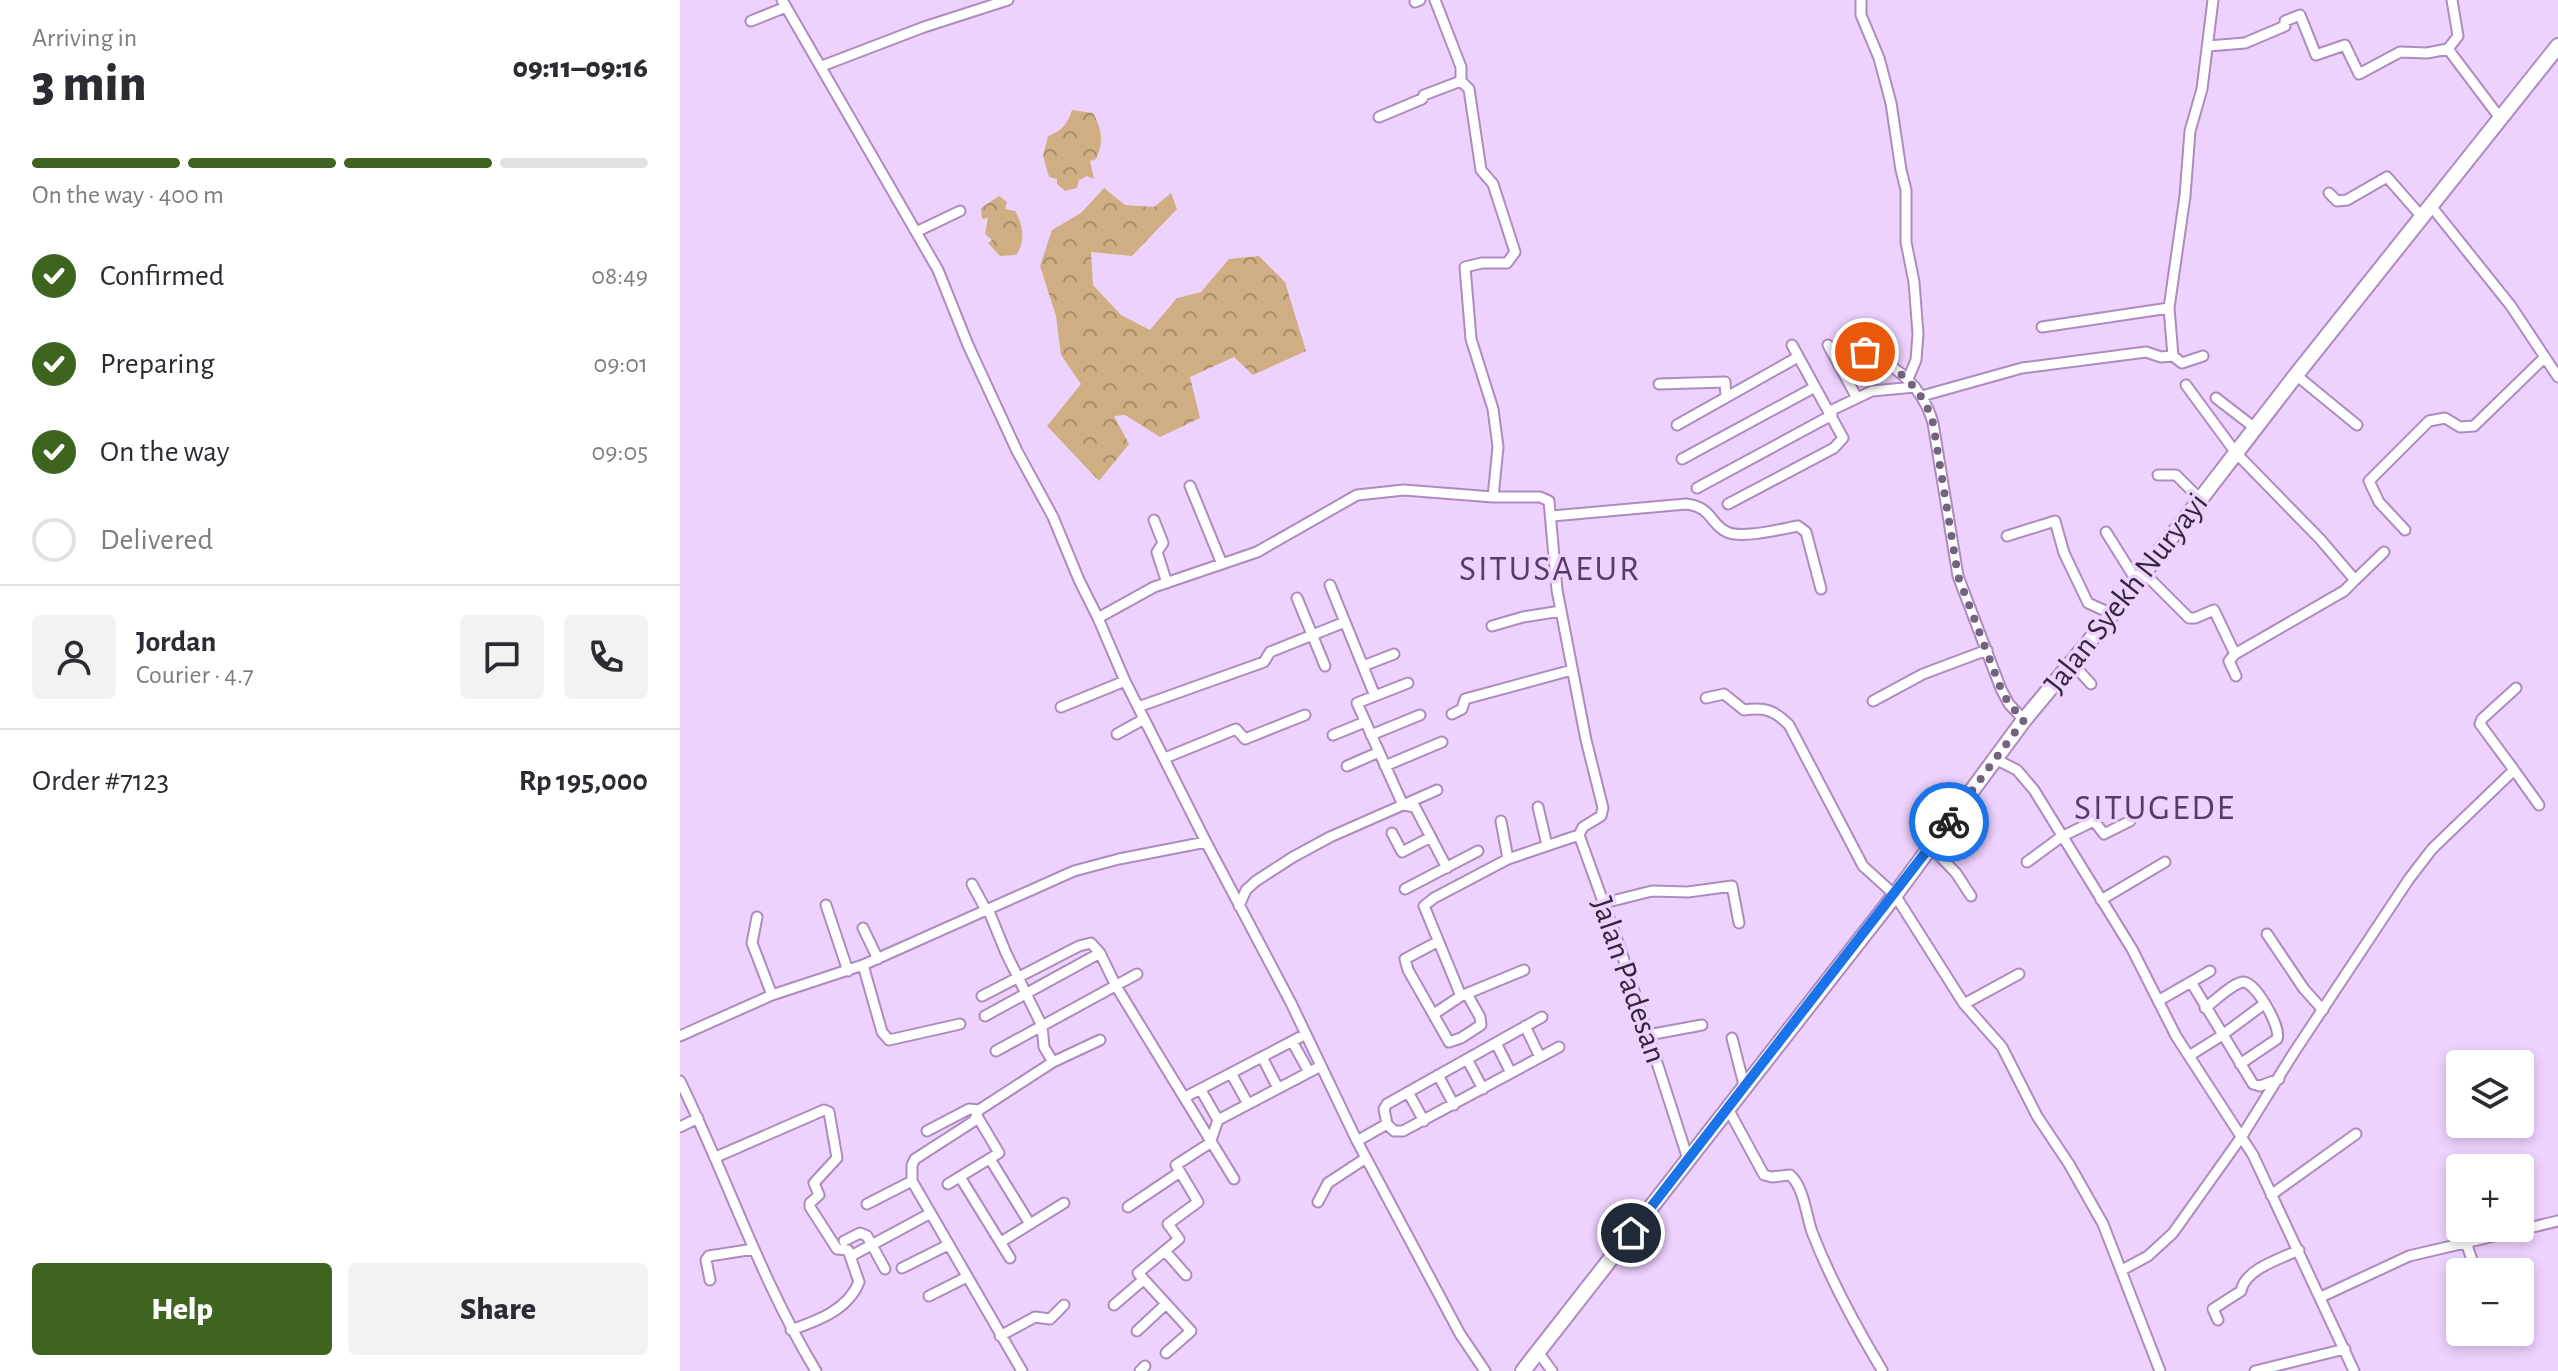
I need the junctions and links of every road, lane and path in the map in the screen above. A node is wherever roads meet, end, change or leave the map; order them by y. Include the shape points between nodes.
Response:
1 (1008, 0) edge
2 (1435, 0) edge
3 (1861, 0) edge
4 (2213, 0) edge
5 (2452, 0) edge
6 (990, 3) edge
7 (784, 4) edge
8 (751, 21) dead end
9 (2208, 46) junction
10 (2558, 46) edge
11 (2448, 49) junction
12 (822, 66) junction
13 (1461, 81) junction
14 (1379, 117) dead end
15 (2500, 118) junction
16 (2329, 193) dead end
17 (960, 211) dead end
18 (2426, 211) junction
19 (916, 232) junction
20 (2169, 308) junction
21 (2042, 327) dead end
22 (1792, 345) dead end
23 (1828, 345) dead end
24 (1847, 348) dead end
25 (2173, 356) junction
26 (2203, 356) dead end
27 (1798, 357) junction
28 (2545, 357) junction
29 (2296, 375) junction
30 (2558, 377) edge
31 (1659, 384) dead end
32 (2186, 385) dead end
33 (1815, 387) junction
34 (1915, 387) junction
35 (1726, 397) junction
36 (1857, 398) junction
37 (2216, 398) dead end
38 (2226, 405) junction
39 (1831, 413) junction
40 (2211, 420) junction
41 (1677, 425) dead end
42 (2357, 425) dead end
43 (2255, 428) junction
44 (2236, 453) junction
45 (1682, 459) dead end
46 (2158, 475) dead end
47 (1190, 486) dead end
48 (1697, 488) dead end
49 (1493, 497) junction
50 (2199, 498) junction
51 (1728, 504) dead end
52 (1552, 516) junction
53 (1154, 520) dead end
54 (2405, 530) dead end
55 (2106, 532) dead end
56 (2007, 536) dead end
57 (2384, 552) dead end
58 (1222, 564) junction
59 (2139, 576) junction
60 (2355, 580) junction
61 (1167, 583) junction
62 (1330, 585) dead end
63 (1821, 589) dead end
64 (1297, 598) dead end
65 (1561, 611) junction
66 (2112, 614) junction
67 (1098, 618) junction
68 (1345, 622) junction
69 (1492, 626) dead end
70 (1313, 635) junction
71 (1987, 650) junction
72 (1394, 654) dead end
73 (2235, 654) junction
74 (2072, 663) junction
75 (1325, 666) dead end
76 (1363, 666) junction
77 (1572, 670) junction
78 (2236, 676) dead end
79 (1125, 681) junction
80 (1408, 683) dead end
81 (2091, 684) dead end
82 (2516, 688) dead end
83 (1375, 696) junction
84 (1706, 698) dead end
85 (1873, 701) dead end
86 (1061, 707) dead end
87 (1138, 707) junction
88 (1452, 714) dead end
89 (1305, 715) dead end
90 (1420, 715) dead end
91 (1144, 719) junction
92 (2024, 720) junction
93 (1365, 722) junction
94 (1117, 734) dead end
95 (1333, 735) dead end
96 (1371, 735) junction
97 (1442, 742) dead end
98 (1379, 752) junction
99 (1165, 758) junction
100 (1997, 760) junction
101 (1347, 766) dead end
102 (1385, 766) junction
103 (2514, 770) junction
104 (1437, 790) dead end
105 (1403, 805) junction
106 (2539, 805) dead end
107 (1538, 807) dead end
108 (1501, 821) dead end
109 (2130, 821) dead end
110 (1392, 833) dead end
111 (1579, 835) junction
112 (1431, 837) junction
113 (2061, 837) junction
114 (1206, 842) junction
115 (1547, 845) junction
116 (1931, 847) junction
117 (1478, 851) dead end
118 (1508, 859) junction
119 (2027, 862) dead end
120 (2165, 862) dead end
121 (1447, 868) junction
122 (972, 884) dead end
123 (1405, 889) dead end
124 (1895, 895) junction
125 (1971, 896) dead end
126 (2101, 900) junction
127 (1604, 903) junction
128 (826, 905) dead end
129 (1239, 906) junction
130 (987, 909) junction
131 (757, 917) dead end
132 (1739, 923) dead end
133 (863, 928) dead end
134 (2267, 934) dead end
135 (1437, 942) junction
136 (1100, 953) junction
137 (878, 959) junction
138 (863, 965) junction
139 (1524, 970) dead end
140 (848, 971) junction
141 (2210, 971) dead end
142 (1137, 974) dead end
143 (2019, 974) dead end
144 (1018, 978) junction
145 (2191, 982) junction
146 (1116, 986) junction
147 (1025, 993) junction
148 (772, 995) junction
149 (1464, 995) junction
150 (982, 996) dead end
151 (2158, 1001) junction
152 (1964, 1004) junction
153 (2264, 1004) junction
154 (2205, 1008) junction
155 (2323, 1010) junction
156 (1434, 1014) junction
157 (985, 1016) dead end
158 (1542, 1017) dead end
159 (960, 1024) dead end
160 (1702, 1025) dead end
161 (1042, 1026) junction
162 (1525, 1026) junction
163 (1306, 1034) junction
164 (1648, 1035) junction
165 (680, 1036) edge
166 (2221, 1036) junction
167 (1732, 1038) dead end
168 (1100, 1040) dead end
169 (1293, 1043) dead end
170 (1496, 1043) junction
171 (1559, 1047) dead end
172 (996, 1051) dead end
173 (2189, 1056) junction
174 (1540, 1057) junction
175 (1263, 1059) dead end
176 (1467, 1059) junction
177 (1053, 1062) junction
178 (2240, 1064) junction
179 (1321, 1066) junction
180 (1309, 1072) junction
181 (1511, 1073) junction
182 (1232, 1075) dead end
183 (1438, 1075) junction
184 (2279, 1079) junction
185 (680, 1081) edge
186 (1744, 1085) junction
187 (1278, 1088) junction
188 (1483, 1089) junction
189 (1202, 1092) dead end
190 (1408, 1092) junction
191 (1189, 1095) dead end
192 (1248, 1104) junction
193 (1454, 1105) junction
194 (1727, 1107) junction
195 (978, 1113) junction
196 (698, 1118) junction
197 (1218, 1120) junction
198 (1424, 1121) junction
199 (1387, 1124) junction
200 (680, 1127) edge
201 (927, 1131) dead end
202 (2356, 1134) dead end
203 (2242, 1136) junction
204 (1357, 1141) junction
205 (1210, 1143) junction
206 (716, 1157) junction
207 (1366, 1158) junction
208 (990, 1159) junction
209 (1688, 1159) junction
210 (1180, 1172) junction
211 (960, 1177) junction
212 (1234, 1179) dead end
213 (912, 1181) junction
214 (948, 1184) dead end
215 (2271, 1195) junction
216 (1318, 1202) dead end
217 (1064, 1203) dead end
218 (867, 1204) dead end
219 (1128, 1207) dead end
220 (929, 1214) junction
221 (2558, 1221) edge
222 (1030, 1224) junction
223 (2534, 1226) edge
224 (844, 1241) dead end
225 (1001, 1242) junction
226 (2466, 1242) joint
227 (873, 1244) junction
228 (948, 1245) junction
229 (754, 1249) junction
230 (2299, 1250) junction
231 (1165, 1251) junction
232 (851, 1256) junction
233 (1010, 1258) dead end
234 (2471, 1258) edge
235 (902, 1268) dead end
236 (885, 1269) dead end
237 (2122, 1270) junction
238 (1186, 1275) dead end
239 (967, 1277) junction
240 (710, 1280) dead end
241 (1143, 1280) junction
242 (929, 1296) dead end
243 (2321, 1297) junction
244 (1166, 1304) junction
245 (1064, 1305) dead end
246 (1114, 1305) dead end
247 (2218, 1320) dead end
248 (791, 1330) junction
249 (1137, 1331) dead end
250 (1000, 1336) junction
251 (2345, 1349) junction
252 (1538, 1352) junction
253 (1166, 1353) dead end
254 (1882, 1370) edge
255 (816, 1371) edge
256 (1022, 1371) edge
257 (1485, 1371) edge
258 (1523, 1371) edge
259 (1552, 1371) edge
260 (2160, 1371) edge
261 (2255, 1371) edge
262 (2354, 1371) edge

1 - 6 street
2 - 13 street via 1461,67
3 - 34 street via 1861,15 1886,84 1906,190 1906,242 1918,334
4 - 9 street
5 - 11 street via 2458,36
6 - 12 street
7 - 8 street
7 - 12 street
9 - 11 street via 2245,43 2300,15 2316,55 2345,45 2359,74 2400,52
9 - 20 street via 2190,131
10 - 15 main road, Jalan Syekh Nuryayi
11 - 15 street
12 - 19 street
13 - 14 street
13 - 49 street via 1469,89 1481,170 1493,183 1515,251 1507,263 1465,267 1471,339 1497,438
15 - 18 main road, Jalan Syekh Nuryayi
16 - 18 street via 2337,201 2347,200 2387,177
17 - 19 street
18 - 28 street via 2511,306
18 - 29 main road, Jalan Syekh Nuryayi
19 - 67 street via 944,281 974,358
20 - 21 street
20 - 25 street
22 - 27 street
23 - 36 street
24 - 34 street via 1879,359
25 - 26 street via 2182,363
25 - 34 street via 2146,352
27 - 33 street
27 - 35 street
28 - 30 street
28 - 54 street via 2474,426 2460,427 2445,418 2429,421 2369,481 2379,502
29 - 42 street
29 - 43 main road, Jalan Syekh Nuryayi
31 - 35 street via 1725,382
32 - 40 street
33 - 39 street
33 - 45 street
34 - 36 street via 1872,391
34 - 71 street via 1933,423 1958,576
35 - 41 street
36 - 39 street
37 - 38 street
38 - 40 street
38 - 43 street
39 - 48 street
39 - 51 street via 1843,438 1834,448
40 - 44 street
43 - 44 main road, Jalan Syekh Nuryayi
44 - 50 main road, Jalan Syekh Nuryayi
44 - 60 street
46 - 50 street via 2176,475
47 - 58 street
49 - 52 street via 1544,498
49 - 58 street via 1404,490 1365,493 1257,552
50 - 59 main road, Jalan Syekh Nuryayi
52 - 63 street via 1686,504 1701,507 1734,534 1798,526 1806,532
52 - 65 street
53 - 61 street via 1163,542 1157,552
55 - 59 street
56 - 66 street via 2055,521 2088,603
57 - 60 street
58 - 61 street
59 - 66 main road, Jalan Syekh Nuryayi
59 - 73 street via 2189,618 2214,610
60 - 73 street
61 - 67 street
62 - 68 street
64 - 70 street
65 - 69 street
65 - 77 street
66 - 74 main road, Jalan Syekh Nuryayi
67 - 79 street
68 - 70 street
68 - 76 street
70 - 75 street
70 - 87 street via 1270,652 1264,662
71 - 85 street via 1923,674
71 - 92 street via 2004,697
72 - 76 street
73 - 78 street via 2229,661
74 - 81 street
74 - 92 main road, Jalan Syekh Nuryayi
76 - 83 street
77 - 88 street via 1465,699 1462,709
77 - 111 street via 1603,813
79 - 86 street
79 - 87 street
80 - 83 street
82 - 103 street via 2480,724
83 - 93 street via 1357,703
84 - 124 street via 1724,694 1744,710 1776,712 1789,725 1863,866
87 - 91 street
89 - 99 street via 1245,739 1236,729
90 - 96 street
91 - 94 street
91 - 99 street
92 - 100 main road, Jalan Syekh Nuryayi
93 - 95 street
93 - 96 street
96 - 98 street
97 - 102 street
98 - 101 street
98 - 102 street
99 - 114 street
100 - 113 street via 2023,775
100 - 116 main road, Jalan Syekh Nuryayi
102 - 105 street
103 - 106 street
103 - 155 street via 2432,849
104 - 105 street
105 - 112 street via 1415,807
105 - 129 street via 1293,857 1246,890
107 - 115 street
108 - 118 street
109 - 113 street via 2104,834 2094,821
110 - 112 street via 1402,852
111 - 115 street
111 - 127 street, Jalan Padesan
112 - 121 street
113 - 119 street
113 - 126 street
114 - 129 street
114 - 130 street via 1096,864
115 - 118 street
116 - 124 main road, Jalan Syekh Nuryayi
116 - 125 street
117 - 121 street
118 - 135 street via 1426,902 1423,909
120 - 126 street
121 - 123 street
122 - 130 street
124 - 152 street
124 - 186 main road, Jalan Syekh Nuryayi
126 - 151 street
127 - 132 street via 1652,891 1732,886
127 - 164 street, Jalan Padesan
128 - 140 street
129 - 163 street
130 - 137 street
130 - 144 street
131 - 148 street via 752,943
133 - 137 street
134 - 155 street
135 - 149 street
135 - 156 street via 1405,959
136 - 144 street via 1087,943
136 - 146 street
136 - 147 street
137 - 138 street
138 - 140 street
138 - 159 street via 889,1040
139 - 149 street
140 - 148 street
141 - 145 street
142 - 146 street
143 - 152 street
144 - 147 street
144 - 150 street
145 - 151 street
145 - 154 street
146 - 161 street
146 - 205 street
147 - 157 street
147 - 161 street
148 - 165 street
149 - 156 street
149 - 156 street via 1480,1017 1480,1027 1449,1042
151 - 173 street
152 - 237 street via 2002,1047 2103,1224
153 - 154 street via 2252,986 2242,982
153 - 166 street
153 - 178 street via 2280,1035
154 - 166 street
155 - 184 street
158 - 162 street
160 - 164 street
161 - 172 street
161 - 177 street via 1044,1047
162 - 170 street
162 - 174 street
163 - 179 street
163 - 191 street
164 - 209 street, Jalan Padesan
166 - 173 street
166 - 178 street
167 - 186 street
168 - 177 street
169 - 180 street
170 - 176 street
170 - 181 street
171 - 174 street
173 - 203 street
174 - 181 street
175 - 187 street
176 - 183 street
176 - 188 street
177 - 195 street
178 - 184 street via 2255,1086
179 - 180 street
179 - 204 street
180 - 187 street
181 - 188 street
182 - 192 street
183 - 190 street
183 - 193 street
184 - 203 street
185 - 196 street
186 - 194 main road, Jalan Syekh Nuryayi
187 - 192 street
188 - 193 street
189 - 197 street
190 - 198 street
190 - 199 street via 1384,1109
192 - 197 street
193 - 198 street
194 - 209 main road, Jalan Syekh Nuryayi
194 - 254 street via 1764,1175 1790,1175 1797,1182 1826,1270
195 - 201 street via 969,1109
195 - 208 street via 999,1153
195 - 213 street via 974,1121 915,1159
196 - 200 street
196 - 206 street
197 - 205 street
198 - 199 street via 1398,1132
199 - 204 street
202 - 215 street
203 - 215 street
203 - 237 street via 2173,1233 2139,1263
204 - 207 street
205 - 210 street via 1176,1165
205 - 212 street
206 - 229 street
206 - 232 street via 827,1111 837,1158 814,1183 819,1195 810,1205 837,1249 846,1248
207 - 216 street via 1328,1183
207 - 257 street
208 - 211 street
208 - 222 street
209 - 252 main road, Jalan Syekh Nuryayi
210 - 219 street
210 - 231 street via 1198,1202 1168,1224 1179,1239
211 - 214 street
211 - 225 street
213 - 218 street
213 - 220 street
215 - 230 street
217 - 222 street
220 - 227 street
220 - 228 street
221 - 223 street
222 - 225 street
224 - 227 street via 860,1233
225 - 233 street
226 - 234 street
226 - 243 street via 2394,1262
227 - 232 street
227 - 236 street
228 - 235 street
228 - 239 street
229 - 240 street via 709,1256
229 - 248 street
230 - 243 street
230 - 247 street via 2242,1283 2241,1291 2213,1309
231 - 238 street
231 - 241 street via 1138,1273
232 - 248 street via 859,1282 854,1293 834,1312
237 - 260 street
239 - 242 street
239 - 250 street
241 - 244 street
241 - 246 street
243 - 251 street
244 - 249 street
244 - 253 street via 1191,1331
245 - 250 street via 1050,1319 1035,1317
248 - 255 street
250 - 256 street
251 - 261 street
251 - 262 street
252 - 258 main road, Jalan Syekh Nuryayi
252 - 259 street

